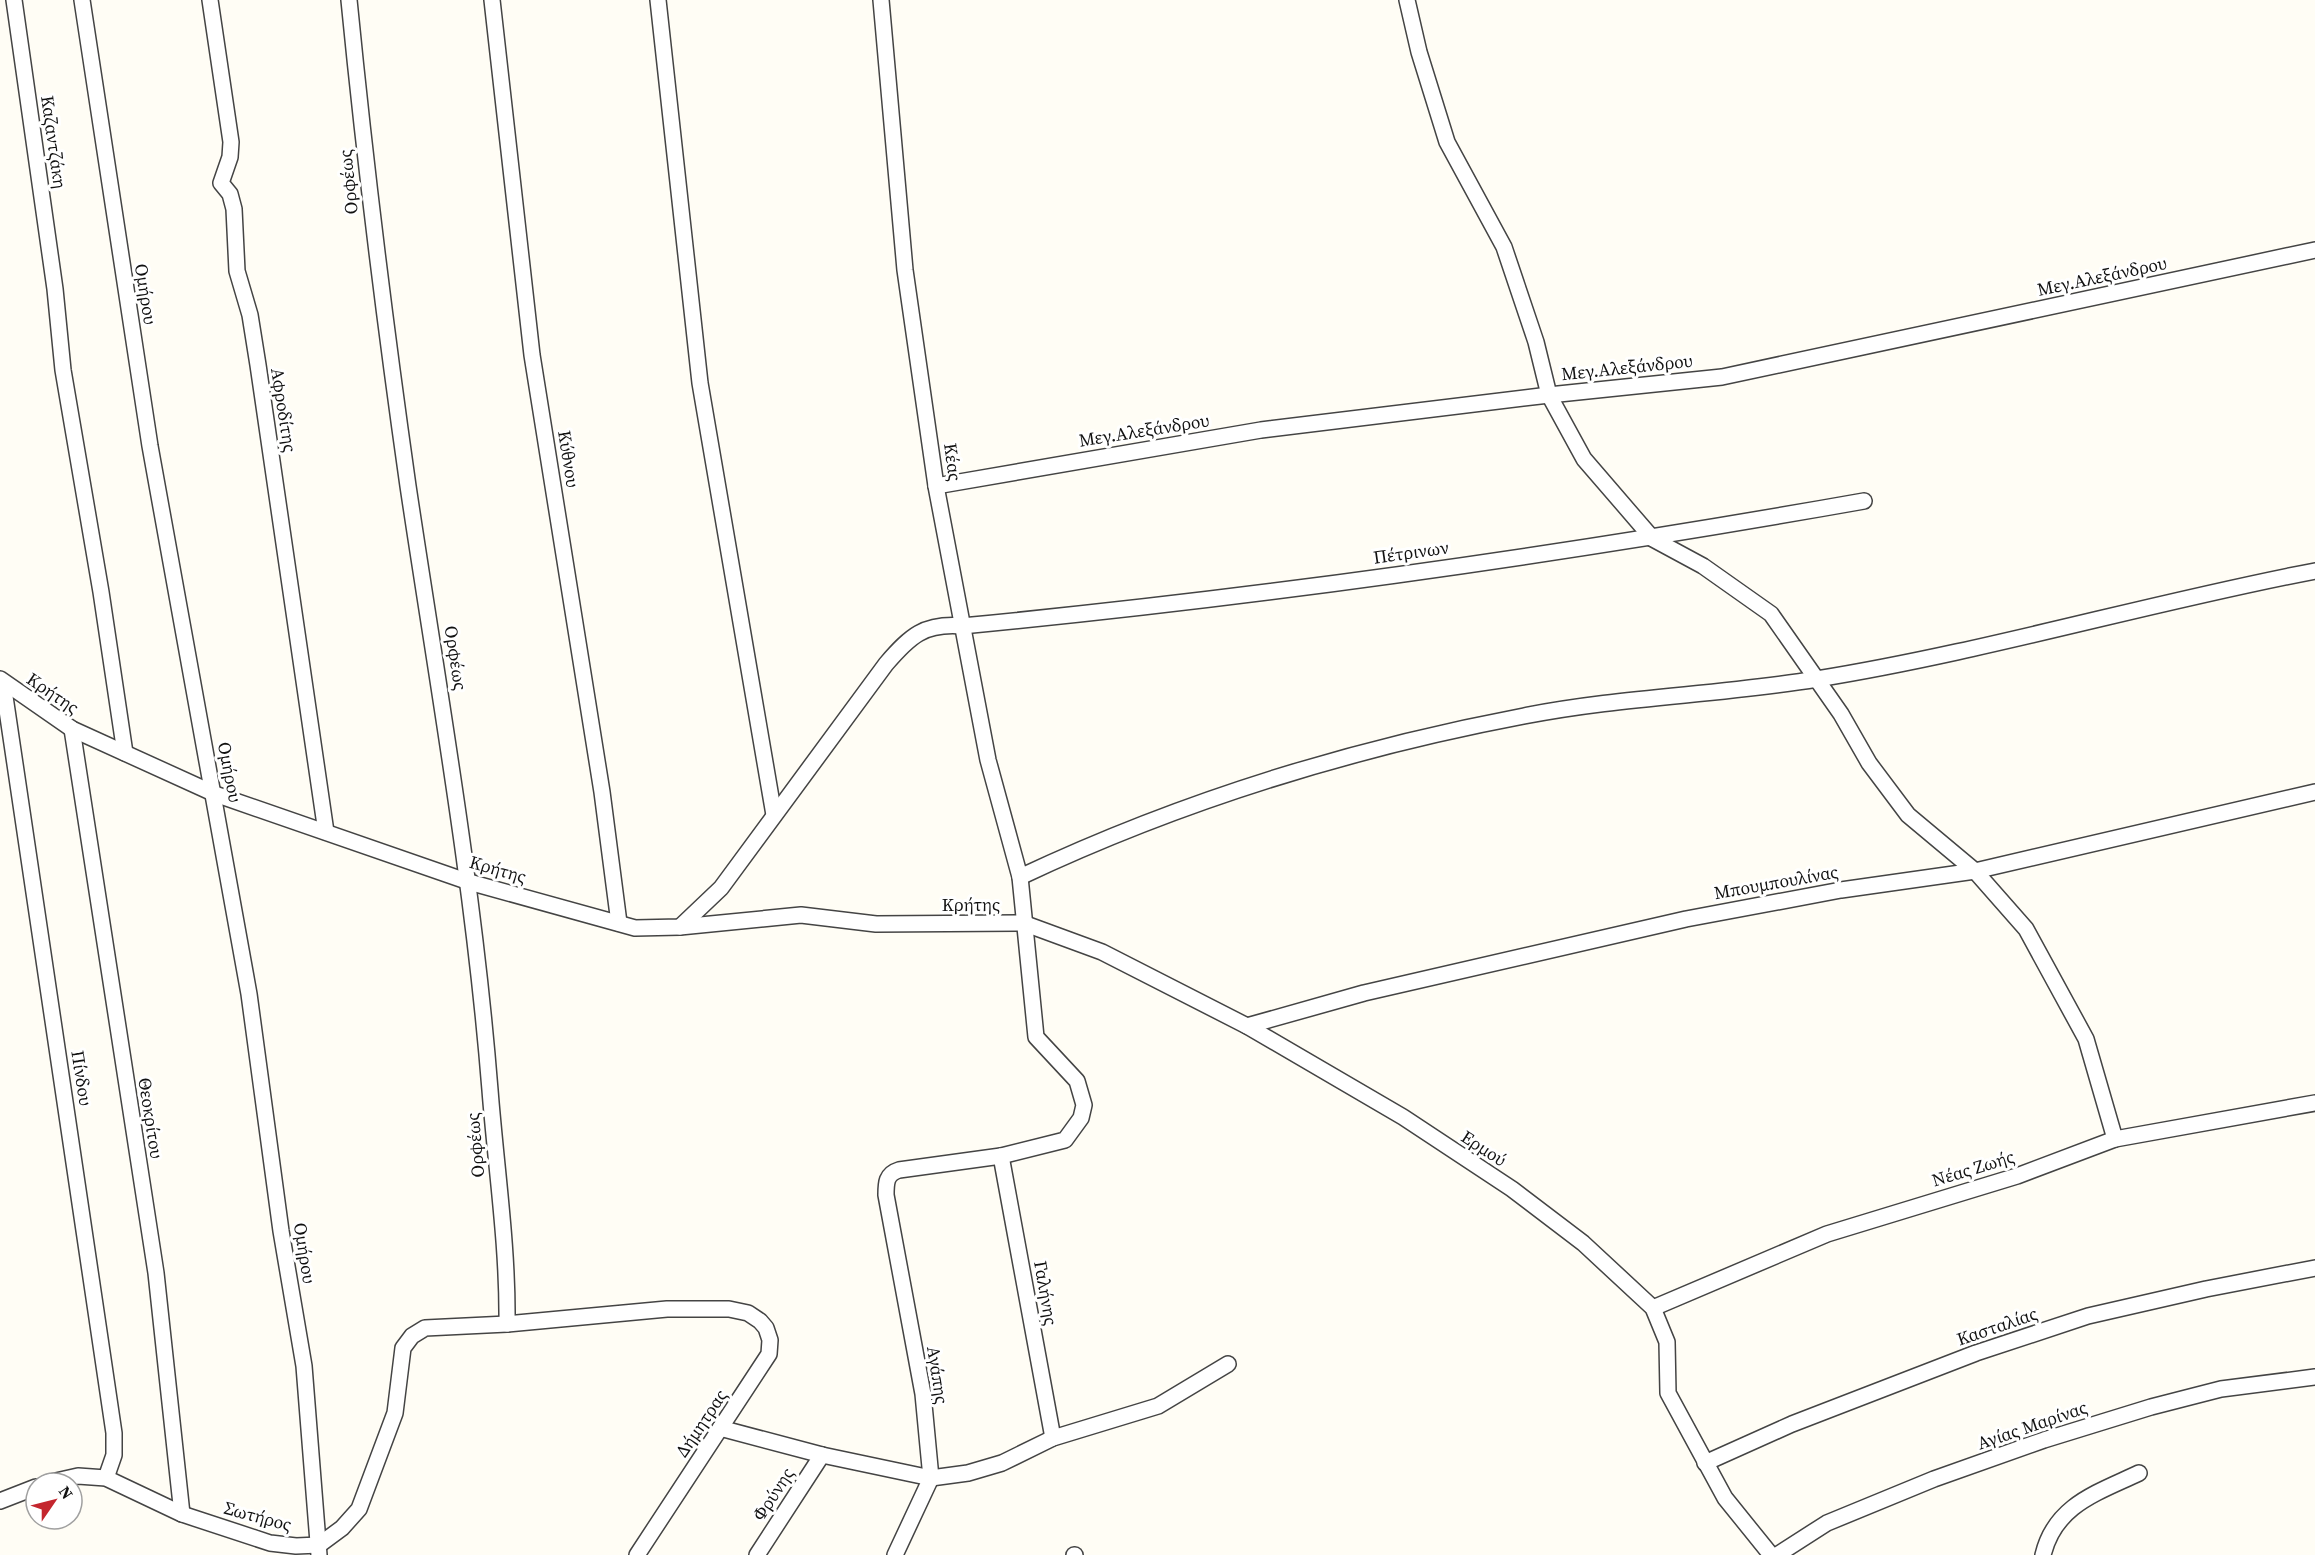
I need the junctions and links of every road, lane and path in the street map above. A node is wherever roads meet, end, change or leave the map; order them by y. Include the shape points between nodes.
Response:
1 (14, 0) edge
2 (82, 0) edge
3 (210, 0) edge
4 (349, 0) edge
5 (492, 0) edge
6 (658, 0) edge
7 (881, 0) edge
8 (1407, 0) edge
9 (2315, 250) edge
10 (1549, 394) junction
11 (936, 486) junction
12 (1864, 501) dead end
13 (1653, 538) junction
14 (2315, 571) edge
15 (962, 626) junction
16 (1816, 679) junction
17 (2, 681) edge
18 (72, 729) junction
19 (125, 753) junction
20 (2315, 792) edge
21 (215, 794) junction
22 (774, 815) junction
23 (326, 832) junction
24 (1975, 871) junction
25 (1020, 877) junction
26 (469, 882) junction
27 (619, 923) junction
28 (1023, 923) junction
29 (680, 927) junction
30 (1247, 1026) junction
31 (2315, 1103) edge
32 (2115, 1139) junction
33 (1002, 1156) junction
34 (886, 1195) joint
35 (2315, 1268) edge
36 (1653, 1308) junction
37 (507, 1324) junction
38 (1228, 1364) dead end
39 (2315, 1377) edge
40 (720, 1428) junction
41 (1053, 1438) junction
42 (822, 1455) junction
43 (1705, 1463) junction
44 (2139, 1473) dead end
45 (84, 1476) edge
46 (106, 1478) junction
47 (931, 1478) junction
48 (24, 1492) edge
49 (0, 1501) edge
50 (182, 1514) junction
51 (319, 1550) edge
52 (643, 1554) edge
53 (757, 1555) edge
54 (895, 1555) edge
55 (1771, 1555) edge
56 (1777, 1555) edge
57 (2043, 1555) edge

1 - 19 street, Καζαντζάκη via 63,370
2 - 21 street, Ομήρου via 150,446
3 - 23 street, Αφροδίτης via 231,142 221,183 230,194 234,209 237,271 250,315 258,365
4 - 26 street, Ορφέως via 367,188
5 - 27 street, Κύθνου via 532,355 602,792
6 - 22 street via 700,382
7 - 11 street, Κέας via 905,270
8 - 10 street via 1447,142 1504,247
9 - 10 street, Μεγ.Αλεξάνδρου via 1722,377
10 - 11 street, Μεγ.Αλεξάνδρου via 1261,430
10 - 13 street via 1584,459
11 - 15 street, Κέας
12 - 13 street, Πέτρινων
13 - 15 street, Πέτρινων via 1133,610
13 - 16 street via 1703,566 1771,615
14 - 16 street via 2060,630
15 - 22 street, Πέτρινων via 941,624 904,643
15 - 25 street, Κέας via 988,760
16 - 24 street via 1869,764 1908,815
16 - 25 street via 1527,715 1408,740 1259,781 1175,810
17 - 18 street, Κρήτης
17 - 46 street, Πίνδου via 114,1433 114,1455
18 - 19 street, Κρήτης
18 - 50 street, Θεοκρίτου via 156,1273
19 - 21 street, Κρήτης
20 - 24 street, Μπουμπουλίνας
21 - 23 street, Κρήτης
21 - 51 street, Ομήρου via 304,1366
22 - 29 street, Πέτρινων via 721,888
23 - 26 street, Κρήτης
24 - 30 street, Μπουμπουλίνας via 1840,890 1686,919 1364,993
24 - 32 street via 2026,929 2059,985 2086,1039
25 - 28 street, Κέας
26 - 27 street, Κρήτης
26 - 37 street, Ορφέως via 508,1275
27 - 29 street, Κρήτης via 635,928
28 - 29 street, Κρήτης via 876,924 801,915
28 - 30 street, Ερμού via 1102,952
28 - 33 street, Κέας via 1036,1037 1077,1081 1084,1105 1081,1118 1065,1140
30 - 36 street, Ερμού via 1403,1117 1512,1189 1583,1243
31 - 32 street, Νέας Ζωής
32 - 36 street, Νέας Ζωής via 2017,1176 1827,1234
33 - 34 street, Κέας via 899,1170 889,1175
33 - 41 street, Γαλήνης
34 - 47 street, Αγάπης via 923,1394
35 - 43 street, Κασταλίας via 2088,1316 1976,1353 1792,1424
36 - 43 street, Ερμού via 1667,1342 1668,1393
37 - 40 street, Δήμητρας via 667,1309 729,1309 748,1313 766,1328 769,1354
37 - 51 street via 425,1328 412,1336 403,1348 394,1413 359,1509
38 - 41 street via 1158,1406
39 - 56 street, Αγίας Μαρίνας via 2221,1389 2044,1440 1827,1523
40 - 42 street
40 - 52 street, Δήμητρας
41 - 47 street via 1002,1463
42 - 47 street
42 - 53 street, Φρύνης
43 - 55 street, Ερμού via 1725,1498
44 - 57 street via 2066,1511 2047,1538
45 - 46 street, Σωτήρος
46 - 50 street, Σωτήρος
47 - 54 street
48 - 49 street
50 - 51 street, Σωτήρος via 270,1543

